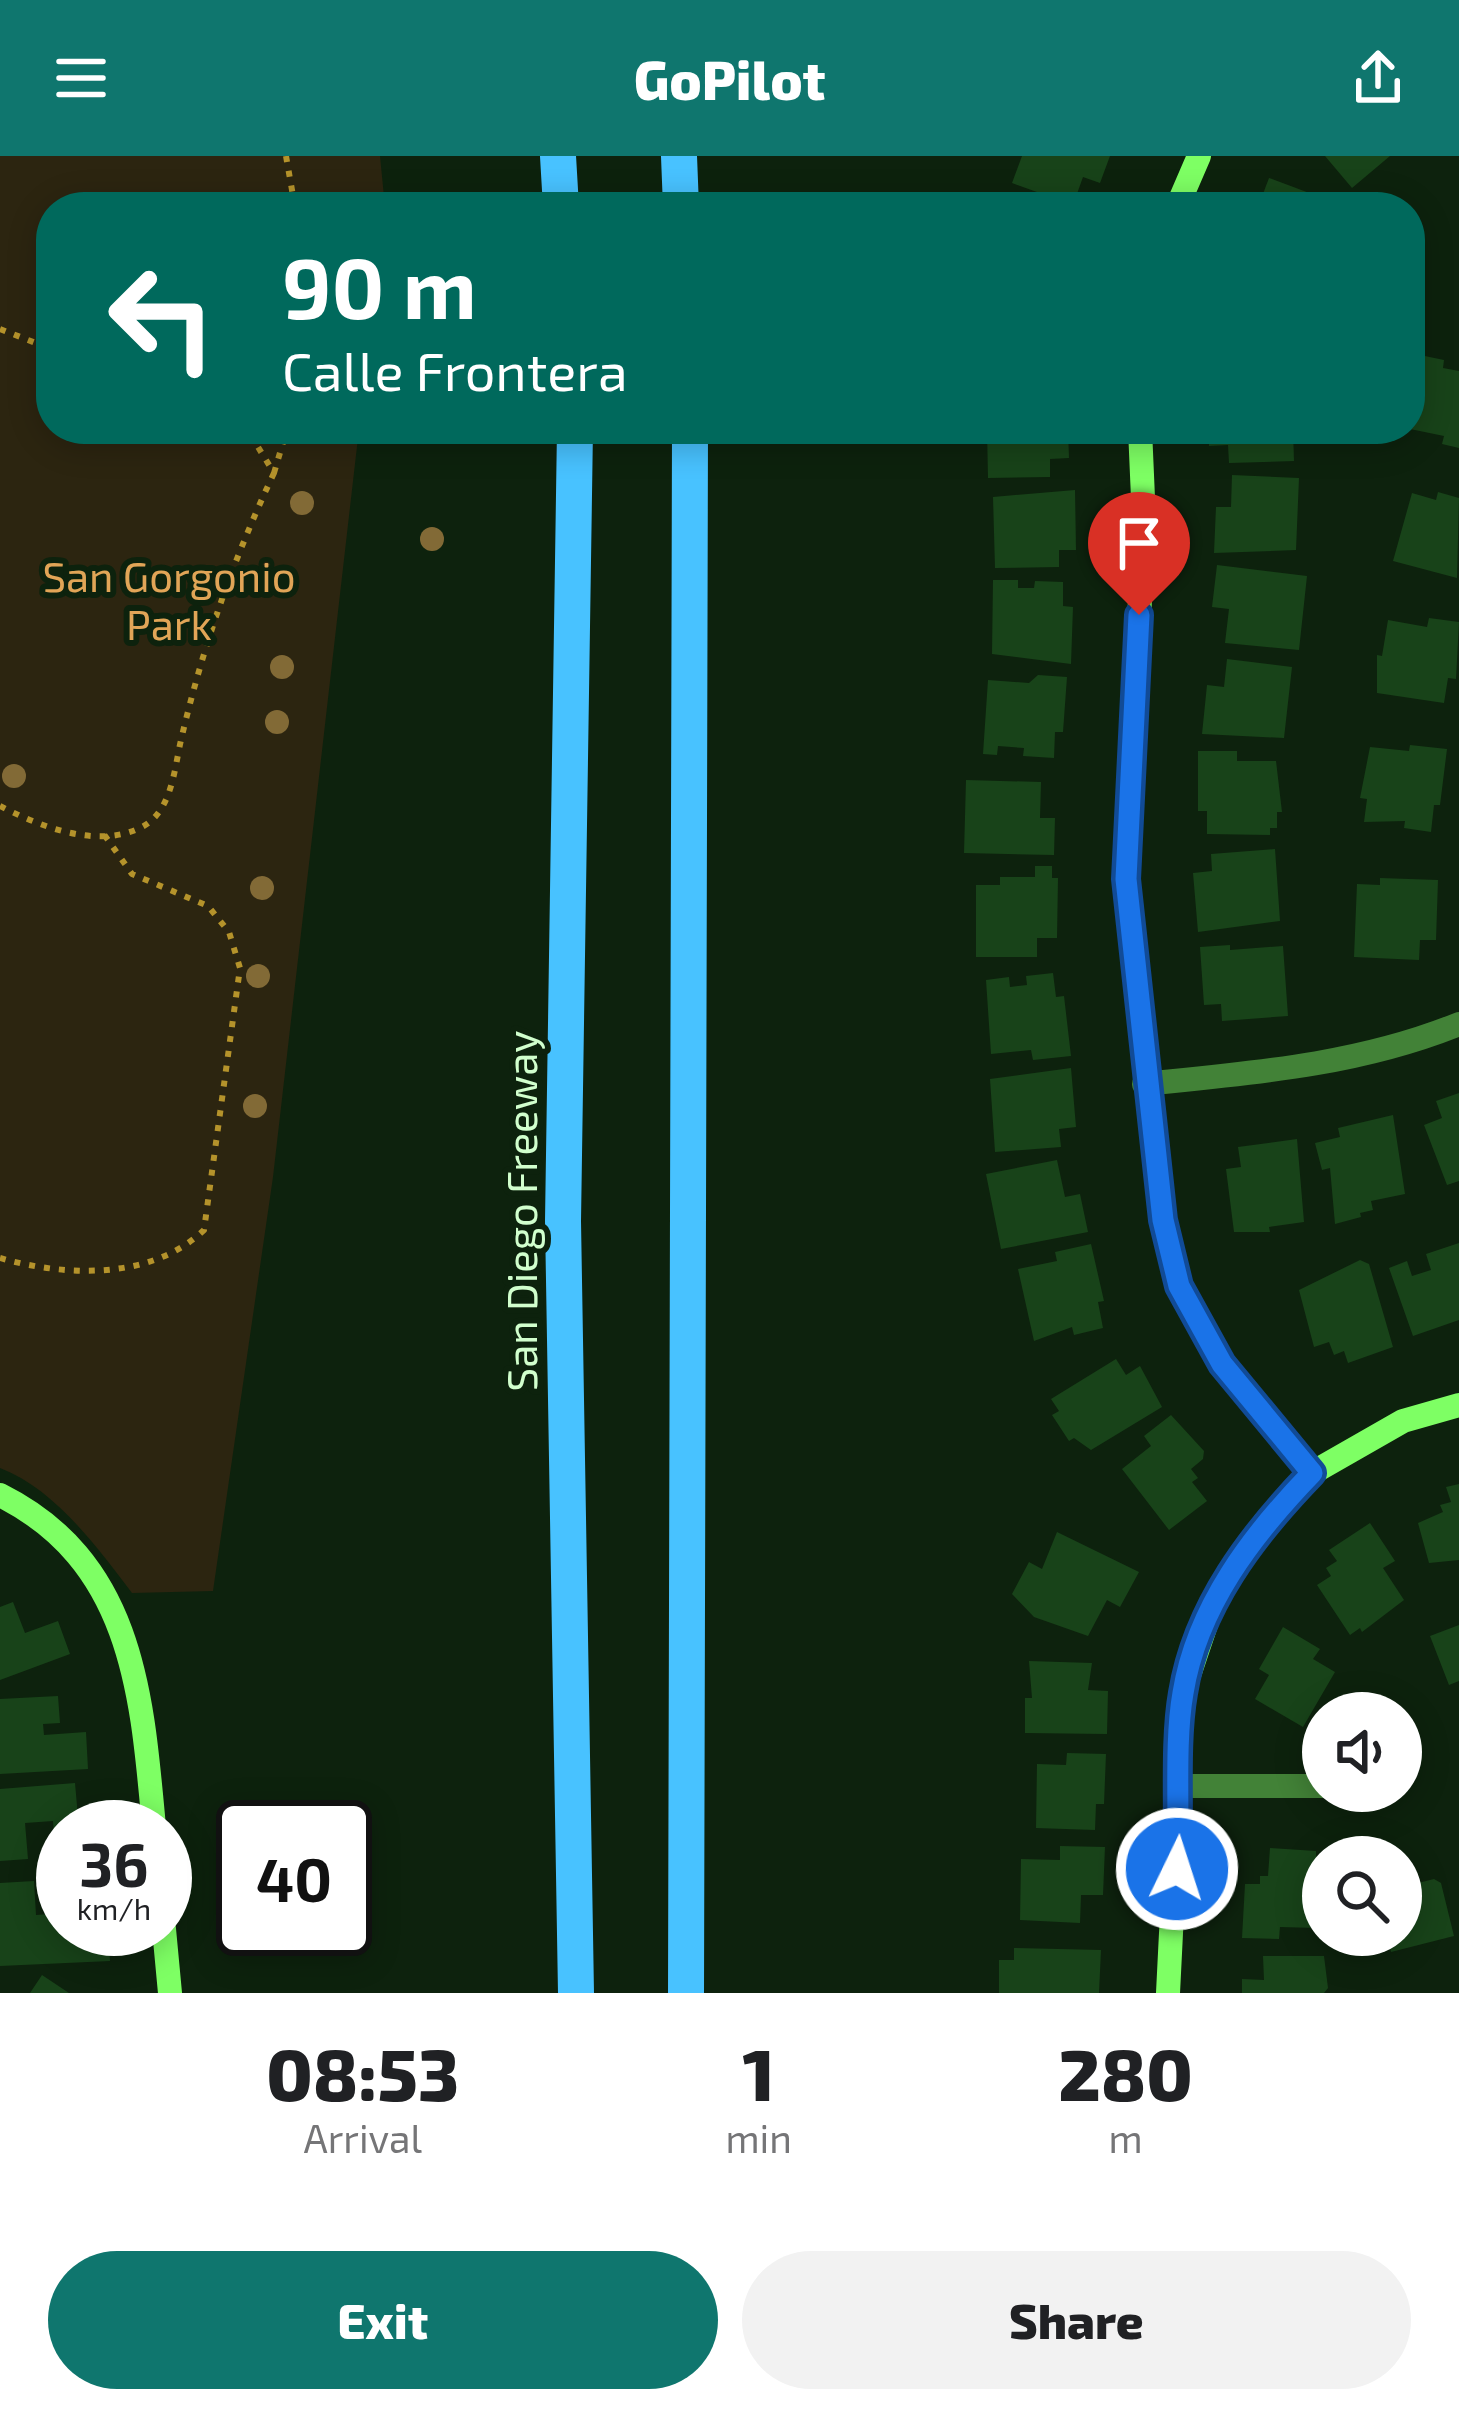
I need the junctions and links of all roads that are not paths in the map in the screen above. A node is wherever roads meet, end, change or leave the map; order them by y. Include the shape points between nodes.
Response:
1 (558, 156) edge
2 (679, 156) edge
3 (1199, 156) edge
4 (560, 192) edge
5 (680, 192) edge
6 (1181, 192) edge
7 (575, 444) edge
8 (690, 444) edge
9 (1141, 444) edge
10 (1459, 1024) edge
11 (1144, 1084) junction
12 (1459, 1405) edge
13 (1312, 1473) junction
14 (0, 1495) edge
15 (1182, 1786) junction
16 (1302, 1786) edge
17 (151, 1800) edge
18 (167, 1956) edge
19 (170, 1993) edge
20 (576, 1993) edge
21 (686, 1993) edge
22 (1168, 1993) edge

1 - 4 highway
2 - 5 highway
3 - 6 street
7 - 20 highway, San Diego Freeway via 563,1221
8 - 21 highway
9 - 11 street via 1126,879
10 - 11 street via 1334,1062
11 - 13 street via 1179,1286 1222,1364
12 - 13 street via 1403,1421
13 - 15 street via 1265,1522 1216,1595 1183,1693
14 - 17 street via 73,1547 114,1613 141,1688
15 - 16 street
15 - 22 street
18 - 19 street

